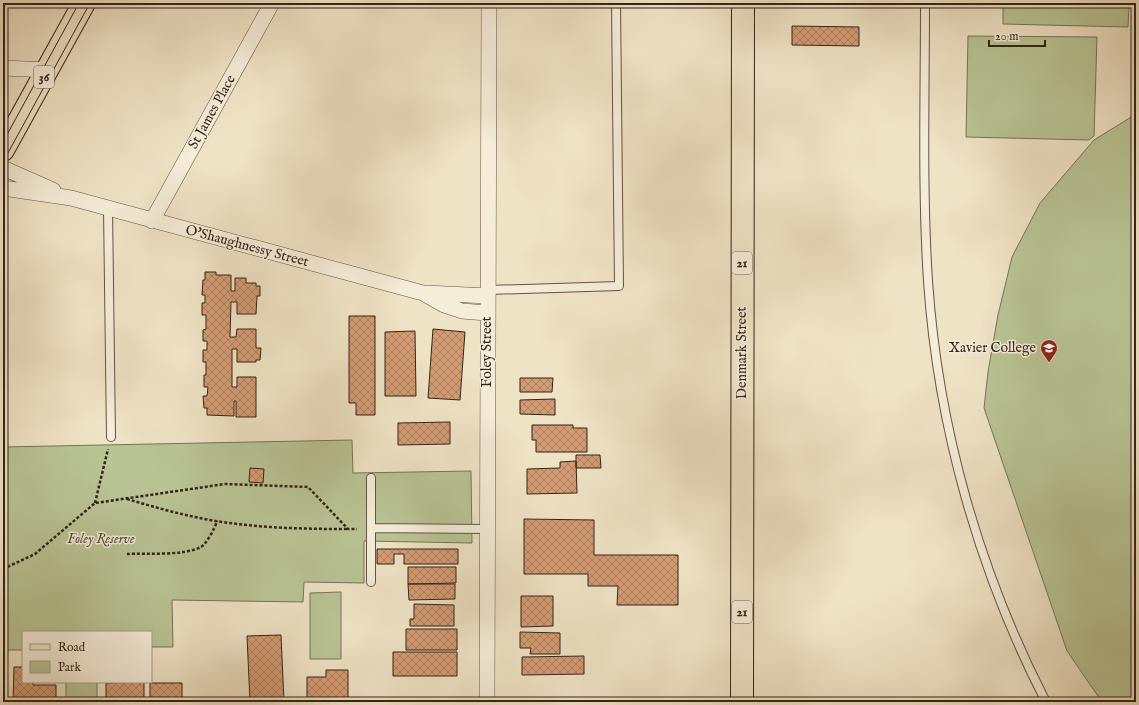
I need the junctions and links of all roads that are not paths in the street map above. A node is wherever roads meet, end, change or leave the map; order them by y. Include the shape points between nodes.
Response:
1 (84, 3) edge
2 (272, 3) edge
3 (489, 3) edge
4 (616, 3) edge
5 (743, 3) edge
6 (925, 3) edge
7 (3, 68) edge
8 (48, 70) junction
9 (3, 150) edge
10 (3, 168) edge
11 (3, 188) edge
12 (71, 198) junction
13 (108, 208) junction
14 (152, 221) junction
15 (423, 293) junction
16 (488, 293) junction
17 (488, 313) junction
18 (111, 437) road end
19 (371, 478) dead end
20 (371, 528) junction
21 (487, 530) junction
22 (370, 582) dead end
23 (487, 702) edge
24 (742, 702) edge
25 (1046, 702) edge

1 - 8 main road, 36
2 - 14 street, St James Place
3 - 16 street, Foley Street
4 - 16 lane via 619,286
5 - 24 main road, Denmark Street / 21
6 - 25 lane via 926,245 938,370 958,466 987,568 1011,629
7 - 8 street
8 - 9 main road, 36
10 - 12 street, O'Shaughnessy Street
11 - 12 street, O'Shaughnessy Street
12 - 13 street, O'Shaughnessy Street
13 - 14 street, O'Shaughnessy Street
13 - 18 lane
14 - 15 street, O'Shaughnessy Street
15 - 16 street, O'Shaughnessy Street
15 - 17 street, O'Shaughnessy Street via 444,305 462,311
16 - 17 street, Foley Street
17 - 21 street, Foley Street
19 - 20 lane
20 - 21 lane
20 - 22 lane
21 - 23 street, Foley Street

